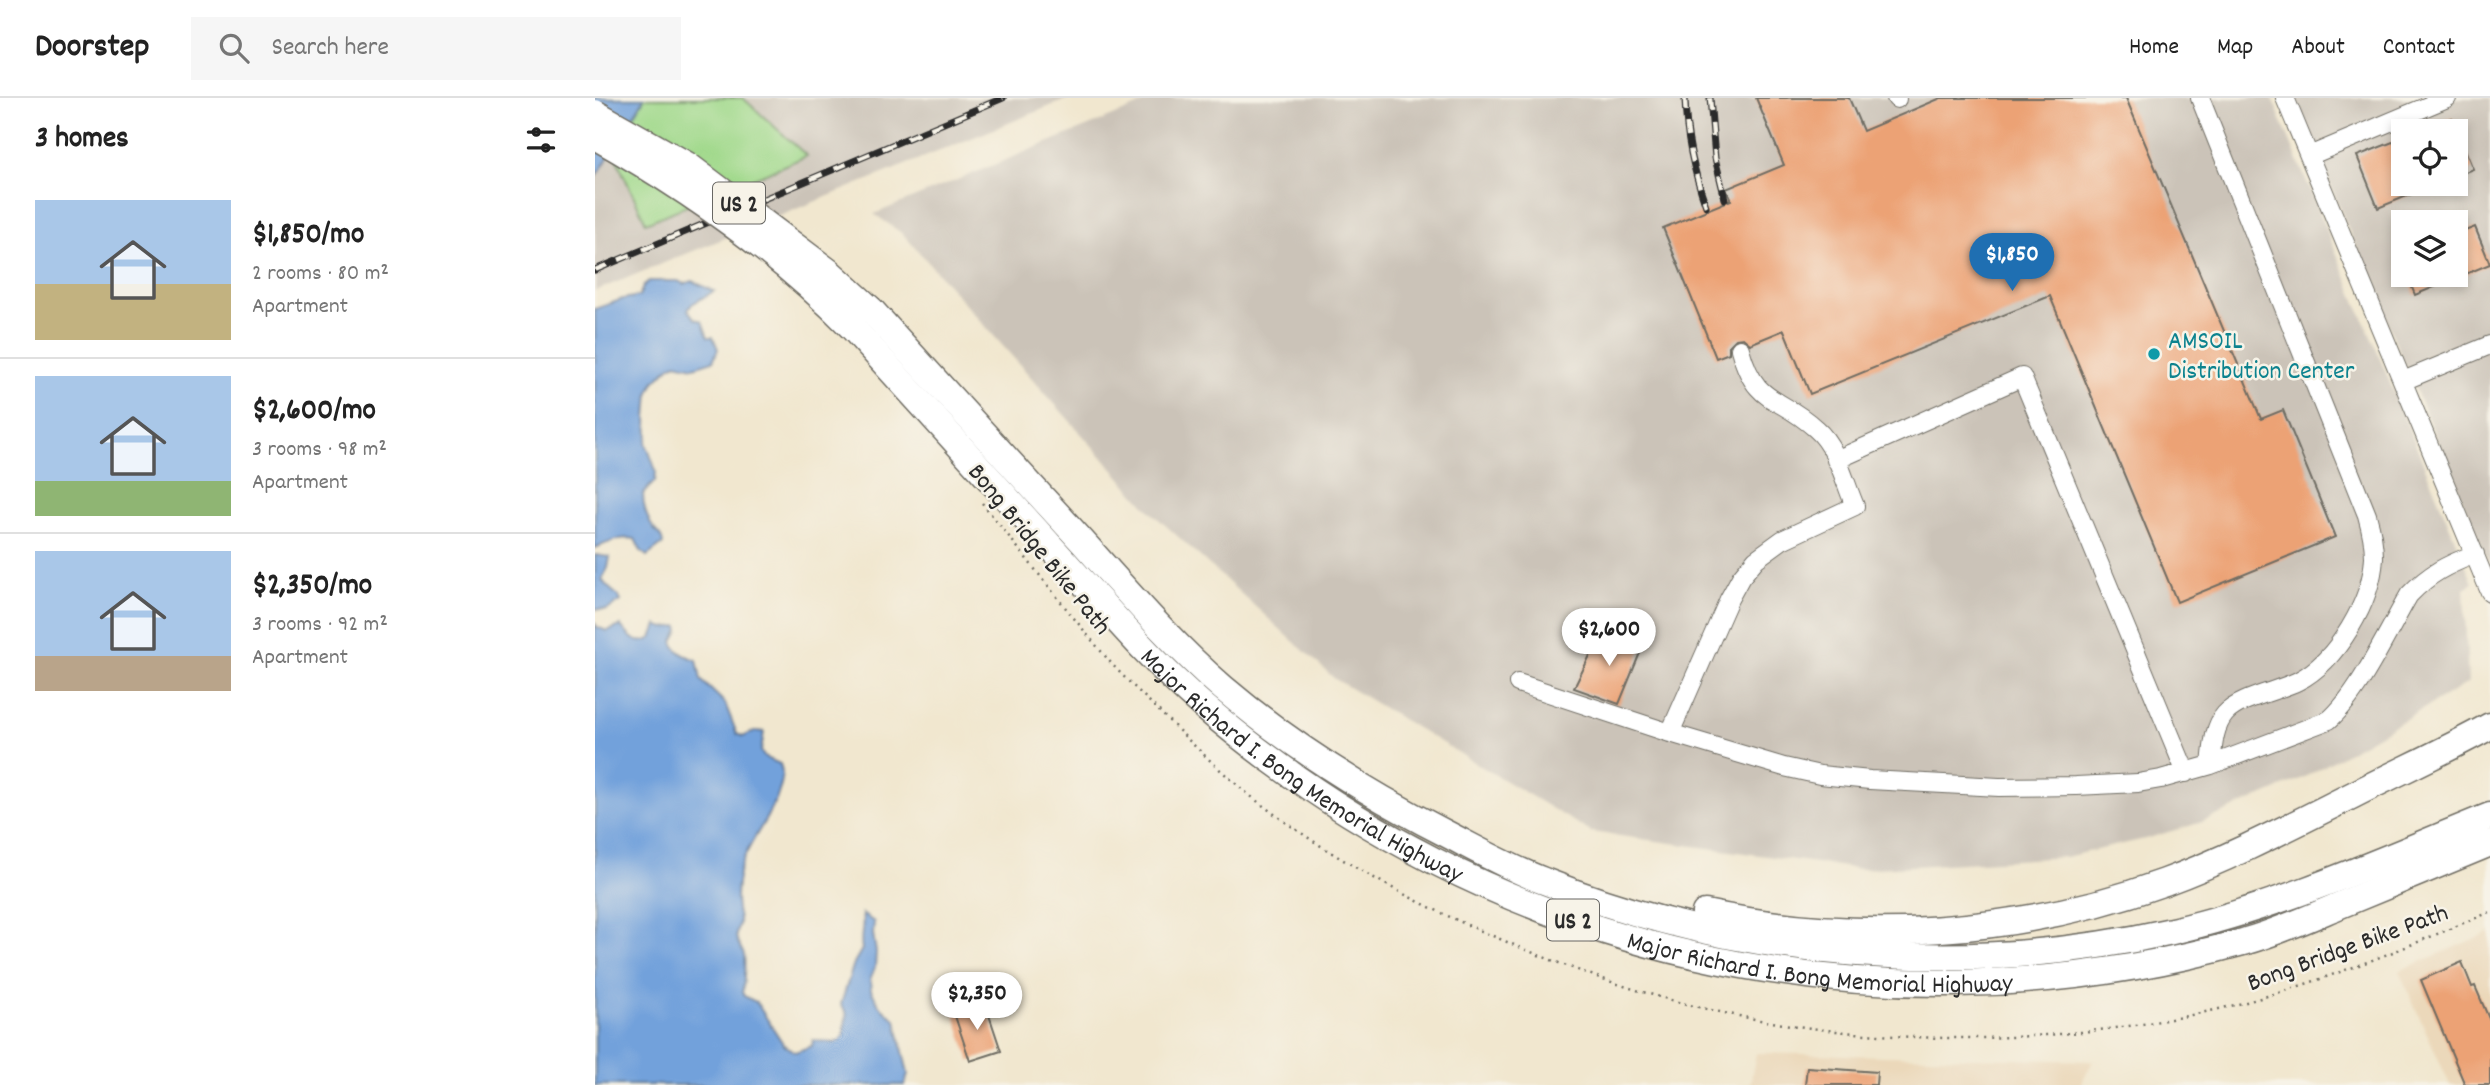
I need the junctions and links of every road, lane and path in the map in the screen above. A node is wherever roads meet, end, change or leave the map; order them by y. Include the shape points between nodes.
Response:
1 (2200, 98) edge
2 (2285, 98) edge
3 (2447, 98) edge
4 (595, 113) edge
5 (595, 136) edge
6 (2309, 156) junction
7 (861, 319) junction
8 (2490, 345) edge
9 (1740, 349) dead end
10 (2403, 381) junction
11 (1836, 460) junction
12 (979, 499) dead end
13 (2475, 554) junction
14 (2490, 592) edge
15 (1518, 683) dead end
16 (2490, 726) edge
17 (1670, 733) junction
18 (2211, 765) junction
19 (2186, 773) junction
20 (2490, 816) edge
21 (1414, 818) junction
22 (2490, 843) edge
23 (2490, 912) edge

1 - 18 street via 2367,515 2374,558 2356,617 2332,653 2313,672 2224,714
2 - 6 street
3 - 6 street
4 - 7 highway, US 2, bridge via 687,165 829,272
5 - 7 highway, US 2, bridge via 674,182
6 - 10 street
7 - 21 highway, Major Richard I. Bong Memorial Highway / US 2 via 1220,685 1300,747
7 - 22 highway, Major Richard I. Bong Memorial Highway / US 2 via 1171,677 1233,731 1335,803 1402,843 1471,879 1598,929 1730,965 1863,982 1987,983 2122,969 2246,942
8 - 10 street
9 - 11 street via 1757,388 1815,428
10 - 13 street
11 - 17 street via 1854,506 1782,540 1741,577
11 - 19 street via 2022,377
12 - 23 path, Bong Bridge Bike Path via 1114,666 1252,797 1340,858 1436,911 1545,958 1680,1003 1877,1035 1992,1037 2092,1031 2186,1016 2283,991 2362,965
13 - 14 street
13 - 18 street via 2441,568 2409,595 2351,695 2329,720
15 - 17 street
16 - 21 highway via 2231,856 2108,899 1975,926 1834,929 1729,918 1611,888
17 - 19 street via 1784,767 1871,780 2076,786 2138,783
18 - 19 street
20 - 21 highway, Major Richard I. Bong Memorial Highway / US 2 via 2319,885 2173,931 2053,951 1922,956 1804,948 1736,938 1664,920 1540,880

